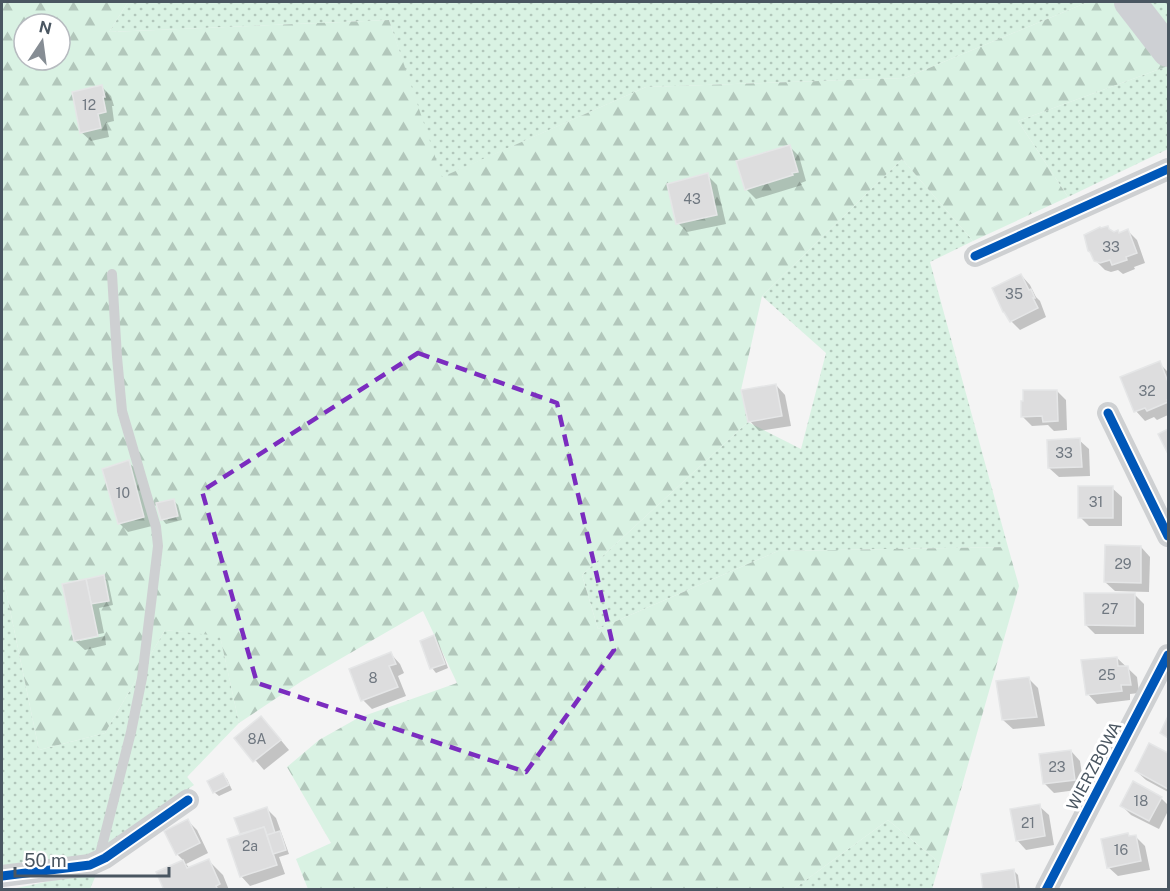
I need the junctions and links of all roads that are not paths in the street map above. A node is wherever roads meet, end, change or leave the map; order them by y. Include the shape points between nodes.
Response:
1 (1130, 2) edge
2 (1168, 51) edge
3 (1168, 169) edge
4 (975, 256) dead end
5 (112, 274) dead end
6 (1108, 413) dead end
7 (1168, 536) edge
8 (1168, 655) edge
9 (188, 800) dead end
10 (98, 861) junction
11 (2, 876) edge
12 (1046, 890) edge

1 - 2 street
3 - 4 street
5 - 10 lane via 122,411 158,546 142,678
6 - 7 street
8 - 12 street, WIERZBOWA
9 - 10 street
10 - 11 street

